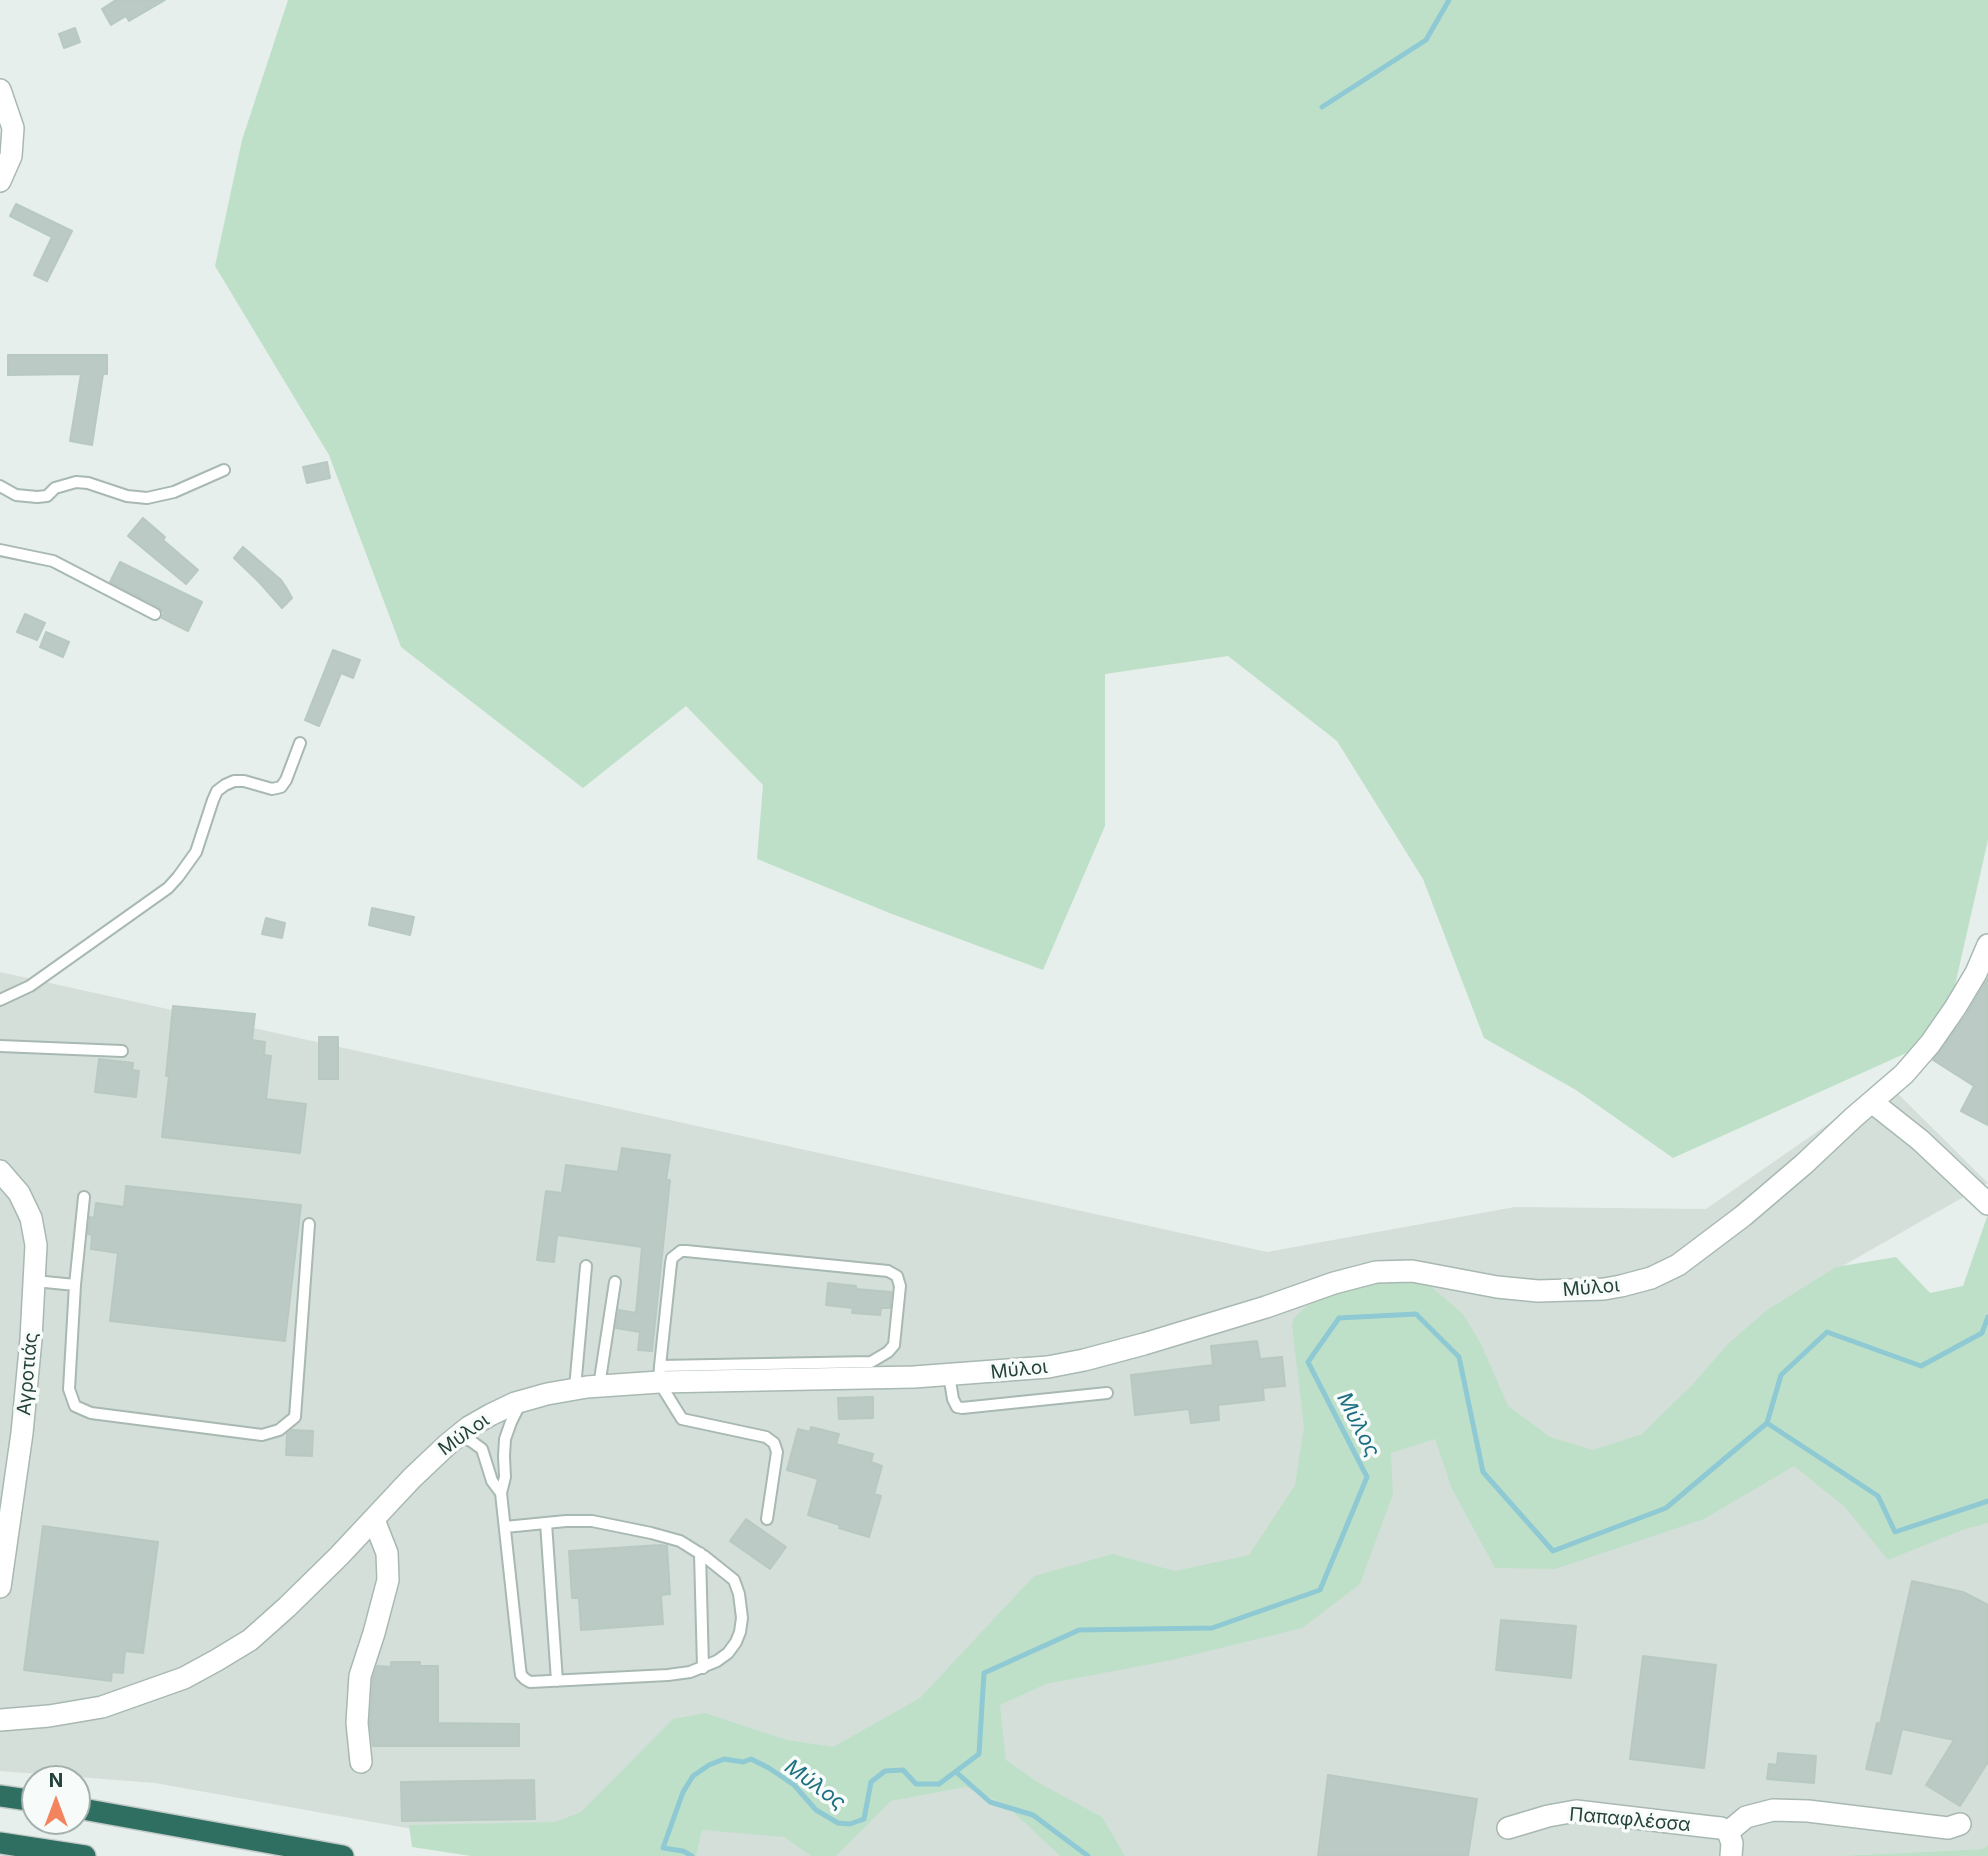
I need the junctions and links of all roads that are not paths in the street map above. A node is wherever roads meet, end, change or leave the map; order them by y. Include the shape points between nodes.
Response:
1 (0, 90) edge
2 (0, 181) edge
3 (223, 470) dead end
4 (0, 486) edge
5 (0, 550) edge
6 (155, 614) dead end
7 (300, 743) dead end
8 (1988, 945) edge
9 (0, 1000) edge
10 (0, 1046) edge
11 (122, 1051) dead end
12 (1872, 1102) junction
13 (0, 1171) edge
14 (84, 1197) dead end
15 (1988, 1204) edge
16 (309, 1224) dead end
17 (586, 1266) dead end
18 (35, 1281) junction
19 (615, 1282) dead end
20 (75, 1285) junction
21 (660, 1374) junction
22 (949, 1375) junction
23 (598, 1386) junction
24 (575, 1388) junction
25 (1107, 1393) dead end
26 (521, 1401) junction
27 (457, 1436) junction
28 (502, 1493) junction
29 (767, 1519) dead end
30 (374, 1520) junction
31 (546, 1523) junction
32 (505, 1527) junction
33 (700, 1553) junction
34 (0, 1587) edge
35 (703, 1668) junction
36 (557, 1681) junction
37 (0, 1720) edge
38 (361, 1762) dead end
39 (0, 1797) edge
40 (21, 1799) edge
41 (91, 1811) edge
42 (1960, 1824) dead end
43 (1508, 1828) dead end
44 (1728, 1832) junction
45 (0, 1843) edge
46 (85, 1856) edge
47 (343, 1856) edge
48 (1731, 1856) edge

1 - 2 street via 13,128 11,156
3 - 4 lane via 174,492 147,498 76,482 37,497 16,495
5 - 6 lane via 53,561
7 - 9 lane via 281,787 234,781 217,791 196,852 168,888 30,986
8 - 12 street, Μύλοι via 1967,990 1937,1035
10 - 11 lane
12 - 15 street
12 - 22 street, Μύλοι via 1708,1244 1664,1273 1635,1283 1538,1291 1412,1271 1376,1272 1084,1360 1032,1370
13 - 18 street, Αγροτιάς via 19,1193 31,1218
14 - 20 lane
16 - 20 lane via 295,1417 272,1433 90,1413 75,1406 69,1389
17 - 24 lane
18 - 20 lane
18 - 34 street, Αγροτιάς via 22,1433
19 - 23 lane
21 - 21 lane via 671,1263 681,1251 888,1271 900,1281 894,1345 871,1362
21 - 22 street, Μύλοι
21 - 23 street, Μύλοι
21 - 29 lane via 684,1420 766,1437 775,1443
22 - 25 lane via 953,1399 962,1408
23 - 24 street, Μύλοι
24 - 26 street, Μύλοι
26 - 27 street, Μύλοι
26 - 28 lane via 505,1439
27 - 28 lane via 482,1449 492,1481
27 - 30 street, Μύλοι
28 - 32 lane
30 - 37 street, Μύλοι via 250,1640 184,1678 102,1707
30 - 38 street via 387,1553 388,1580 360,1676 357,1723
31 - 32 lane
31 - 33 lane via 602,1523 674,1538
31 - 36 lane
32 - 36 lane via 521,1675 530,1682
33 - 35 lane
33 - 35 lane via 734,1580 741,1610 736,1642 725,1656
35 - 36 lane via 668,1675
39 - 40 highway
41 - 47 highway
42 - 44 street via 1948,1828 1773,1810 1746,1817
43 - 44 street, Παπαφλέσσα via 1576,1811
44 - 48 street
45 - 46 highway

